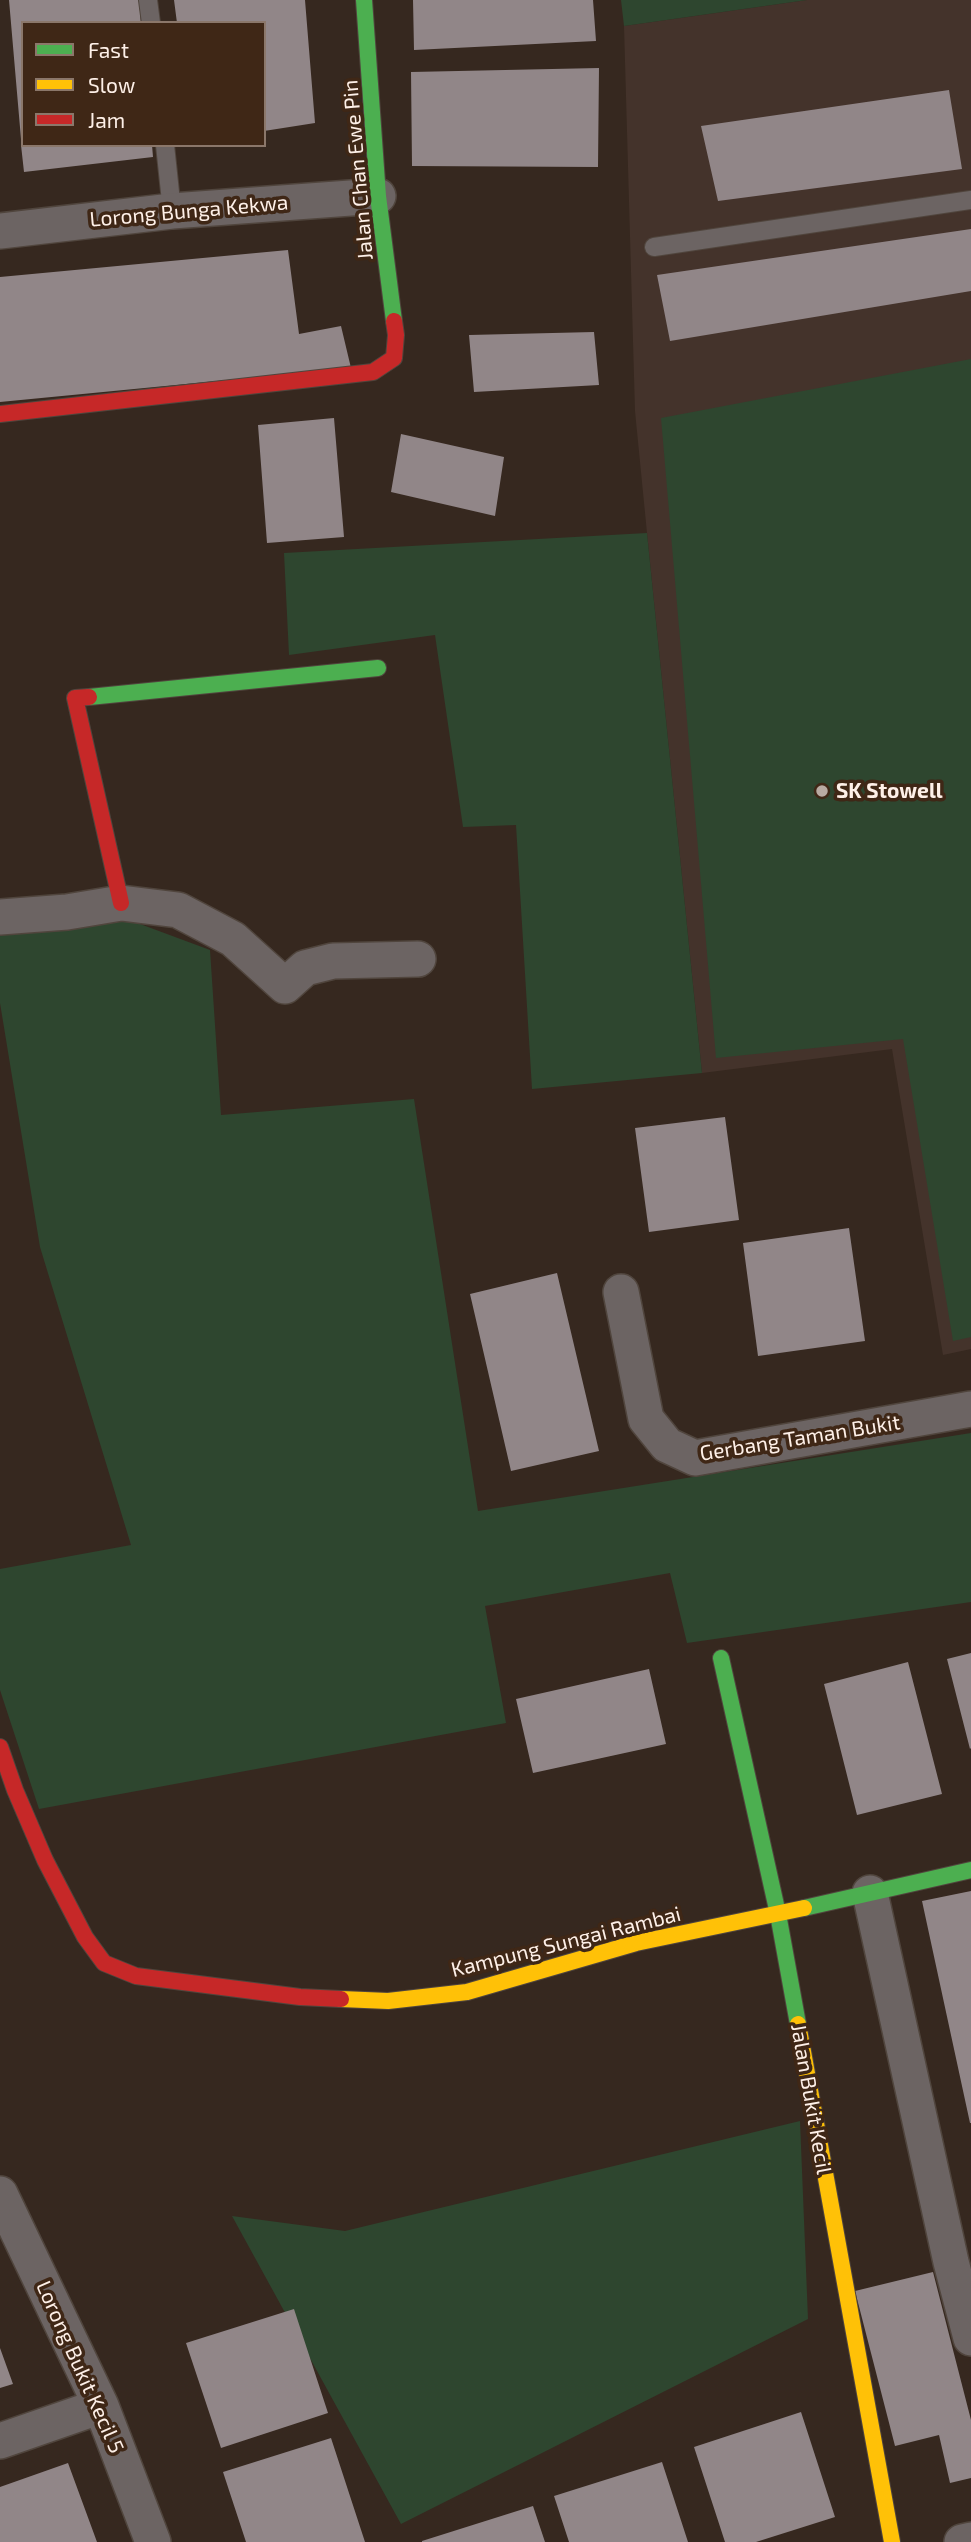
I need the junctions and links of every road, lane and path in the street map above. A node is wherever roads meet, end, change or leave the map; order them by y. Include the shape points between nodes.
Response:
1 (149, 0) edge
2 (364, 0) edge
3 (151, 21) edge
4 (165, 147) edge
5 (378, 196) junction
6 (971, 200) edge
7 (172, 211) junction
8 (0, 231) edge
9 (654, 247) dead end
10 (0, 414) edge
11 (378, 668) dead end
12 (121, 903) junction
13 (0, 917) edge
14 (418, 958) dead end
15 (621, 1292) dead end
16 (971, 1409) edge
17 (721, 1658) dead end
18 (0, 1747) edge
19 (971, 1870) edge
20 (870, 1893) junction
21 (778, 1914) junction
22 (0, 2194) edge
23 (9, 2237) edge
24 (961, 2259) edge
25 (971, 2338) edge
26 (101, 2406) junction
27 (0, 2441) edge
28 (971, 2540) edge
29 (153, 2542) edge
30 (892, 2542) edge
31 (962, 2542) edge

1 - 3 lane
2 - 5 street, Jalan Chan Ewe Pin
4 - 7 lane
5 - 7 street, Lorong Bunga Kekwa
5 - 10 street, Jalan Chan Ewe Pin via 397,335 394,358 373,372
6 - 9 lane
7 - 8 street, Lorong Bunga Kekwa
11 - 12 street via 75,698
12 - 13 street
12 - 14 street via 178,910 233,939 285,986 305,968 332,961
15 - 16 street, Gerbang Taman Bukit via 646,1419 667,1445 695,1458
17 - 21 street, Jalan Bukit Kecil
18 - 21 street, Kampung Sungai Rambai via 46,1860 85,1937 104,1963 136,1976 300,1997 388,2001 467,1992 636,1942
19 - 20 street, Kampung Sungai Rambai
20 - 21 street, Kampung Sungai Rambai
20 - 24 street
21 - 30 street, Jalan Bukit Kecil
22 - 23 street, Lorong Bukit Kecil 5
23 - 26 street, Lorong Bukit Kecil 5
24 - 25 street
26 - 27 street
26 - 29 street, Lorong Bukit Kecil 5
28 - 31 street

